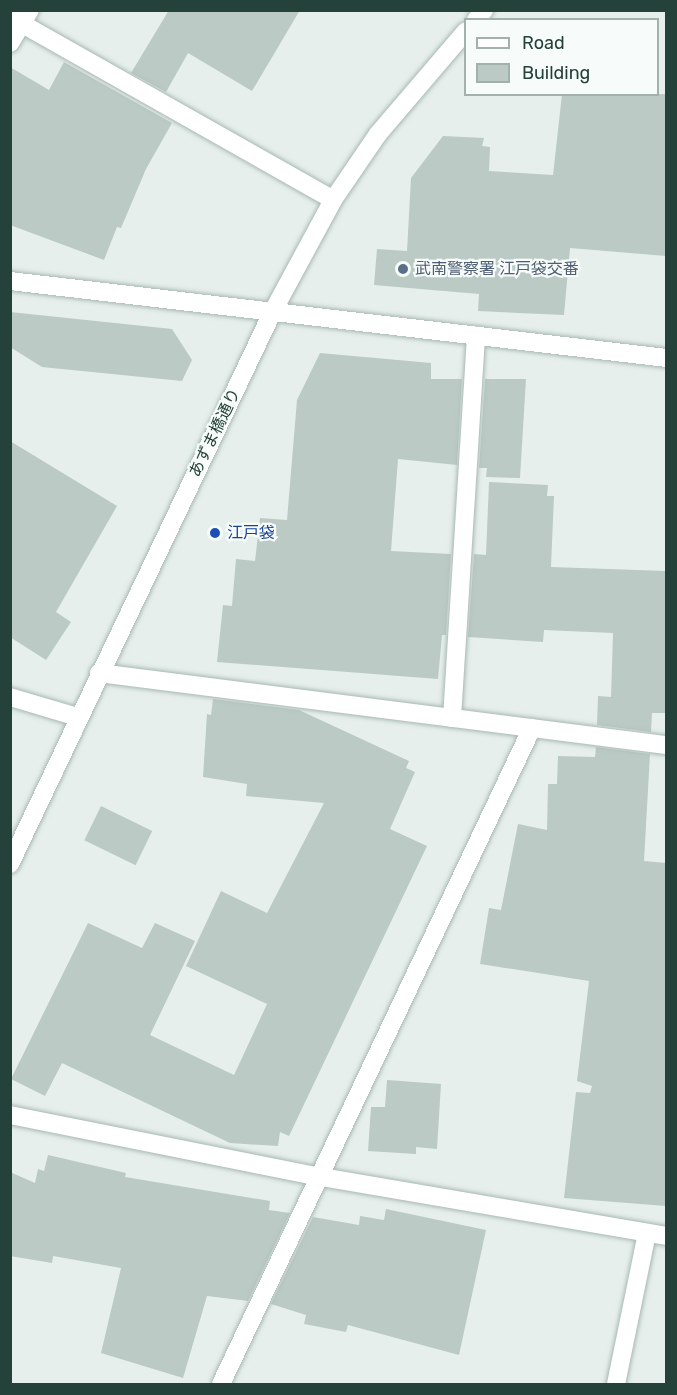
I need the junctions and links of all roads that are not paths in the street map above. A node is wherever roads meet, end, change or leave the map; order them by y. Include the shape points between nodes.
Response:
1 (21, 17) edge
2 (464, 32) edge
3 (10, 43) edge
4 (333, 200) junction
5 (10, 281) edge
6 (273, 313) junction
7 (476, 336) junction
8 (666, 358) edge
9 (99, 674) junction
10 (10, 697) edge
11 (77, 717) junction
12 (452, 718) junction
13 (532, 728) junction
14 (666, 745) edge
15 (10, 864) edge
16 (10, 1115) edge
17 (321, 1177) junction
18 (646, 1233) junction
19 (666, 1236) edge
20 (221, 1384) edge
21 (616, 1384) edge

1 - 3 street
1 - 4 street
2 - 4 street, あずま橋通り via 378,134
4 - 6 street, あずま橋通り
5 - 6 street
6 - 7 street
6 - 9 street, あずま橋通り
7 - 8 street
7 - 12 street
9 - 11 street, あずま橋通り
9 - 12 street
10 - 11 street
11 - 15 street, あずま橋通り
12 - 13 street
13 - 14 street
13 - 17 street
16 - 17 street
17 - 18 street
17 - 20 street
18 - 19 street
18 - 21 street

